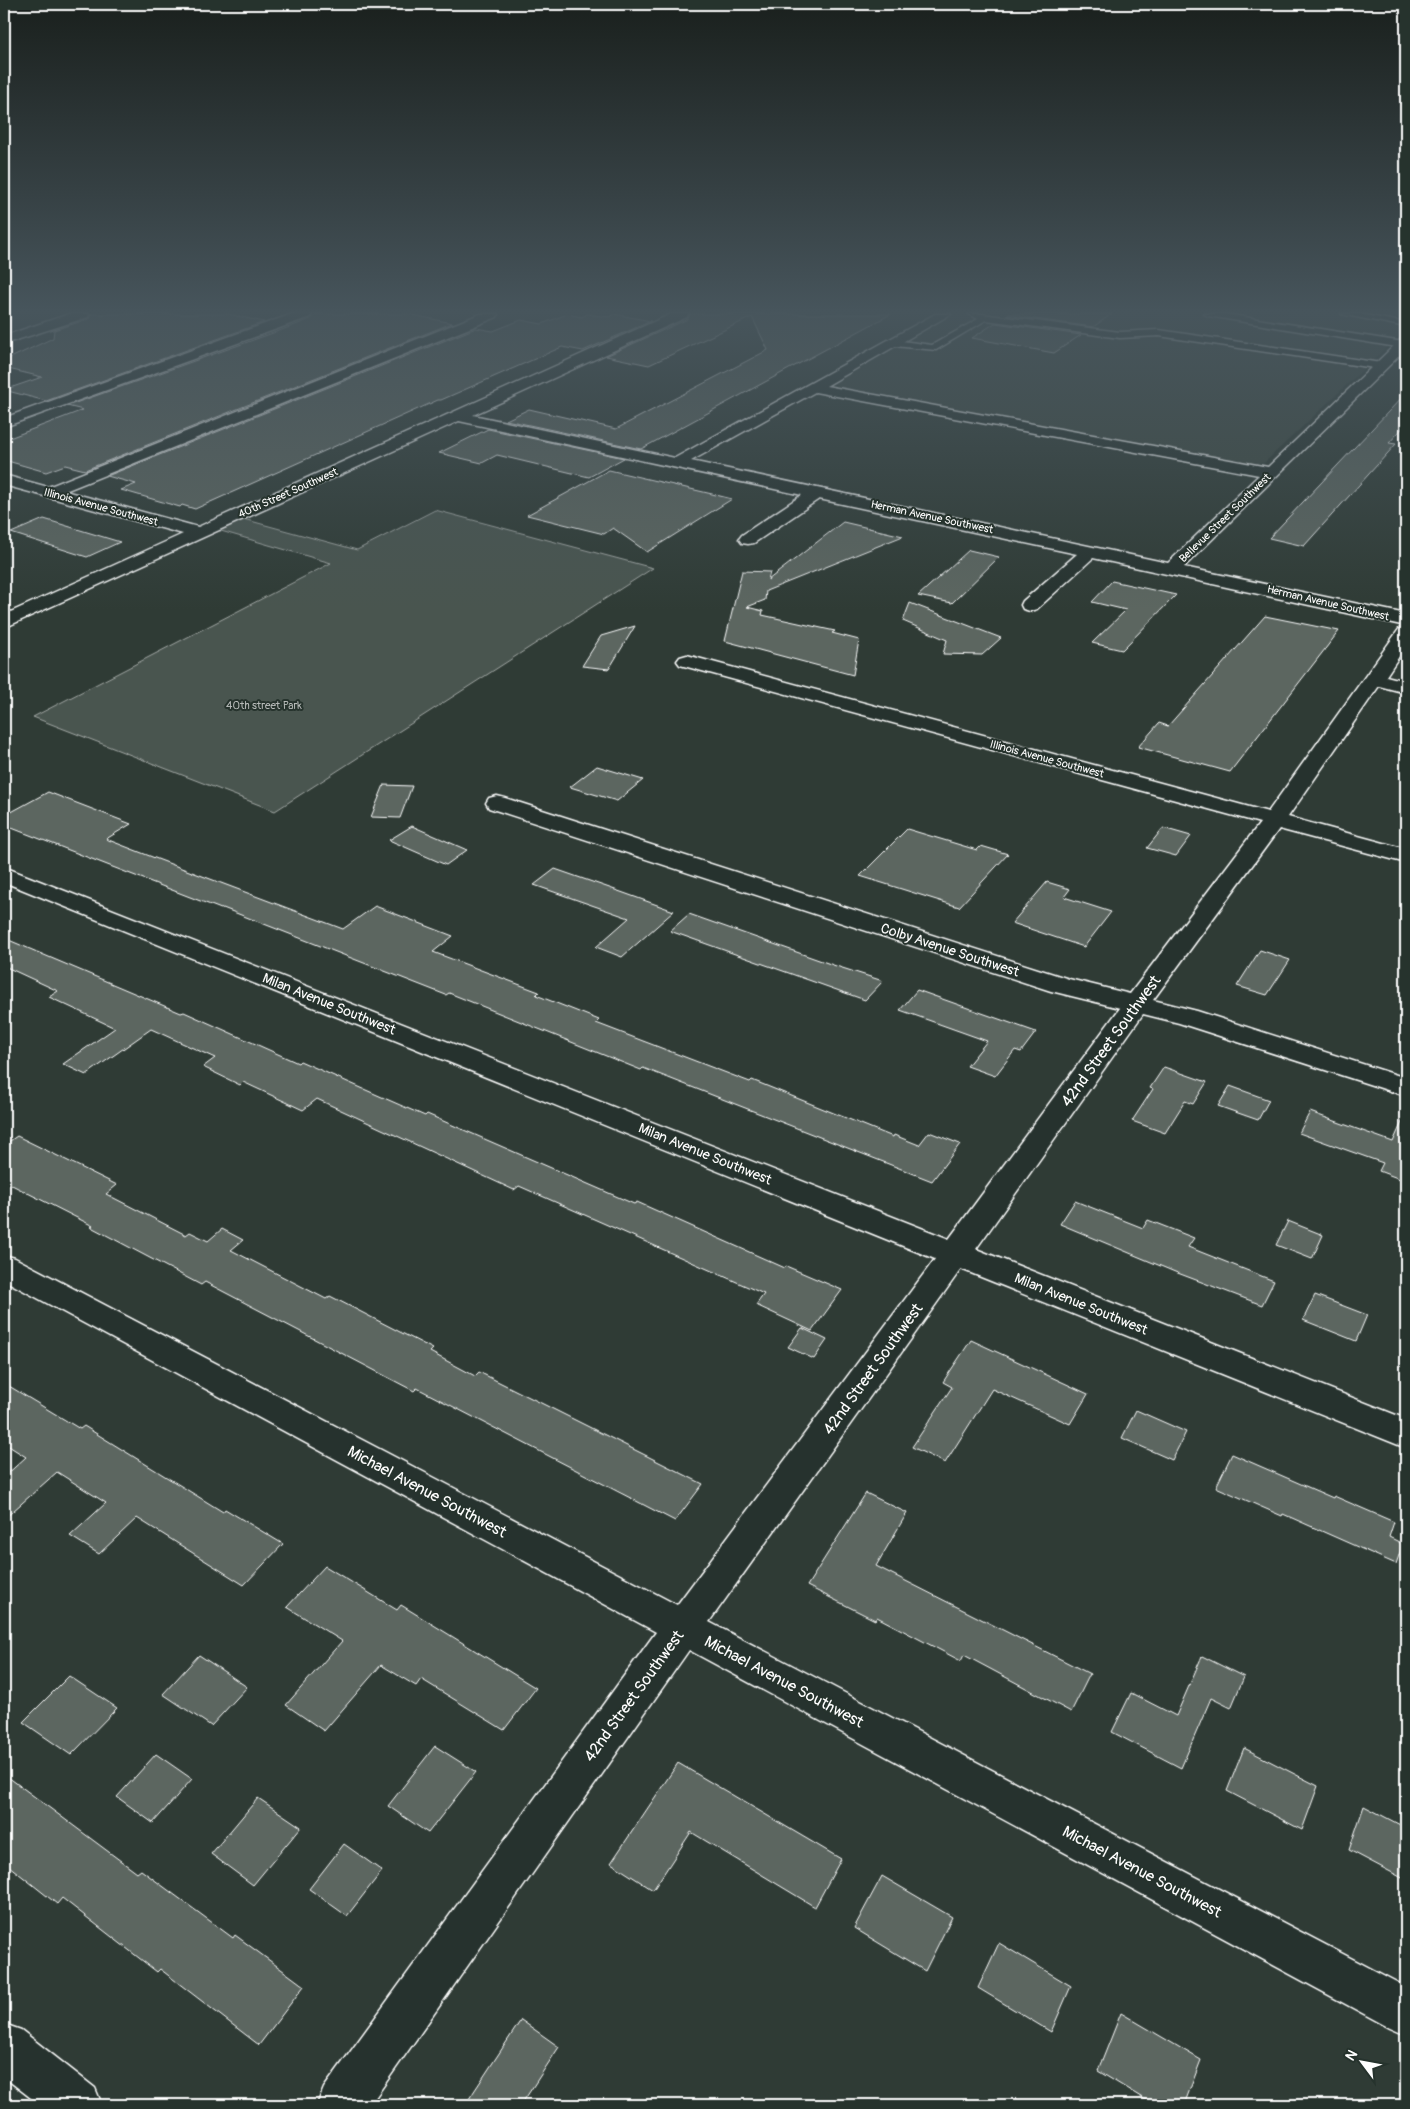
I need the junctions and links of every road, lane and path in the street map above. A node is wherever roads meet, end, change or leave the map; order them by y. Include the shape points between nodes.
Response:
1 (31, 412) edge
2 (247, 412) edge
3 (466, 412) edge
4 (770, 412) edge
5 (946, 412) edge
6 (1334, 412) edge
7 (458, 416) junction
8 (4, 422) edge
9 (677, 463) junction
10 (1272, 473) junction
11 (4, 480) edge
12 (49, 492) junction
13 (818, 492) junction
14 (199, 533) junction
15 (748, 539) dead end
16 (1091, 551) junction
17 (1173, 568) junction
18 (1030, 605) dead end
19 (1406, 620) edge
20 (4, 622) edge
21 (1406, 633) edge
22 (687, 662) dead end
23 (1391, 683) edge
24 (497, 803) dead end
25 (1274, 820) junction
26 (1406, 856) edge
27 (4, 874) edge
28 (1136, 1004) junction
29 (1406, 1087) edge
30 (956, 1254) junction
31 (4, 1266) edge
32 (1406, 1434) edge
33 (682, 1628) junction
34 (1406, 2012) edge
35 (4, 2047) edge
36 (78, 2105) edge
37 (341, 2105) edge

1 - 8 street
2 - 12 street
3 - 7 street, 40th Street Southwest
4 - 9 street
5 - 10 street
6 - 10 street, Bellevue Street Southwest
7 - 9 street, Herman Avenue Southwest
7 - 14 street, 40th Street Southwest
9 - 13 street, Herman Avenue Southwest
10 - 17 street, Bellevue Street Southwest
11 - 12 street, Illinois Avenue Southwest
12 - 14 street, Illinois Avenue Southwest
13 - 15 street
13 - 16 street, Herman Avenue Southwest
14 - 20 street, 40th Street Southwest
16 - 17 street, Herman Avenue Southwest
16 - 18 street
17 - 19 street, Herman Avenue Southwest
21 - 23 street, 42nd Street Southwest
22 - 25 street, Illinois Avenue Southwest
23 - 25 street, 42nd Street Southwest
24 - 28 street, Colby Avenue Southwest via 1060,986
25 - 26 street, Illinois Avenue Southwest
25 - 28 street, 42nd Street Southwest
27 - 30 street, Milan Avenue Southwest
28 - 29 street, Colby Avenue Southwest via 1188,1017
28 - 30 street, 42nd Street Southwest
30 - 32 street, Milan Avenue Southwest
30 - 33 street, 42nd Street Southwest
31 - 33 street, Michael Avenue Southwest
33 - 34 street, Michael Avenue Southwest
33 - 37 street, 42nd Street Southwest
35 - 36 street

